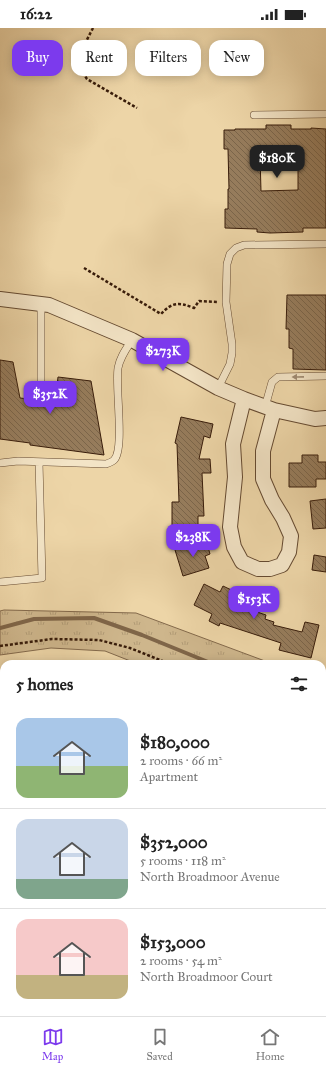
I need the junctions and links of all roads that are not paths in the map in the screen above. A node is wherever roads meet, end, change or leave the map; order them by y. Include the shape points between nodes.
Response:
1 (326, 114) edge
2 (254, 115) dead end
3 (326, 244) edge
4 (0, 299) edge
5 (41, 303) junction
6 (132, 340) junction
7 (326, 376) edge
8 (41, 387) dead end
9 (218, 388) junction
10 (244, 399) junction
11 (270, 408) junction
12 (326, 418) edge
13 (39, 462) junction
14 (0, 463) edge
15 (0, 582) edge

1 - 2 lane
3 - 9 lane via 248,245 236,248 230,254 227,264 226,302 232,353 230,364
4 - 5 street
5 - 6 street
5 - 8 lane
6 - 9 street
6 - 13 lane via 118,366 119,444 114,462
7 -> 11 lane via 278,377 272,382
9 - 10 street
10 - 11 street
10 - 11 street via 233,444 235,477 230,527 234,547 242,562 258,569 282,565 289,552 292,536 263,479 262,451
11 - 12 street via 315,419
13 - 14 lane
13 - 15 lane via 42,578

